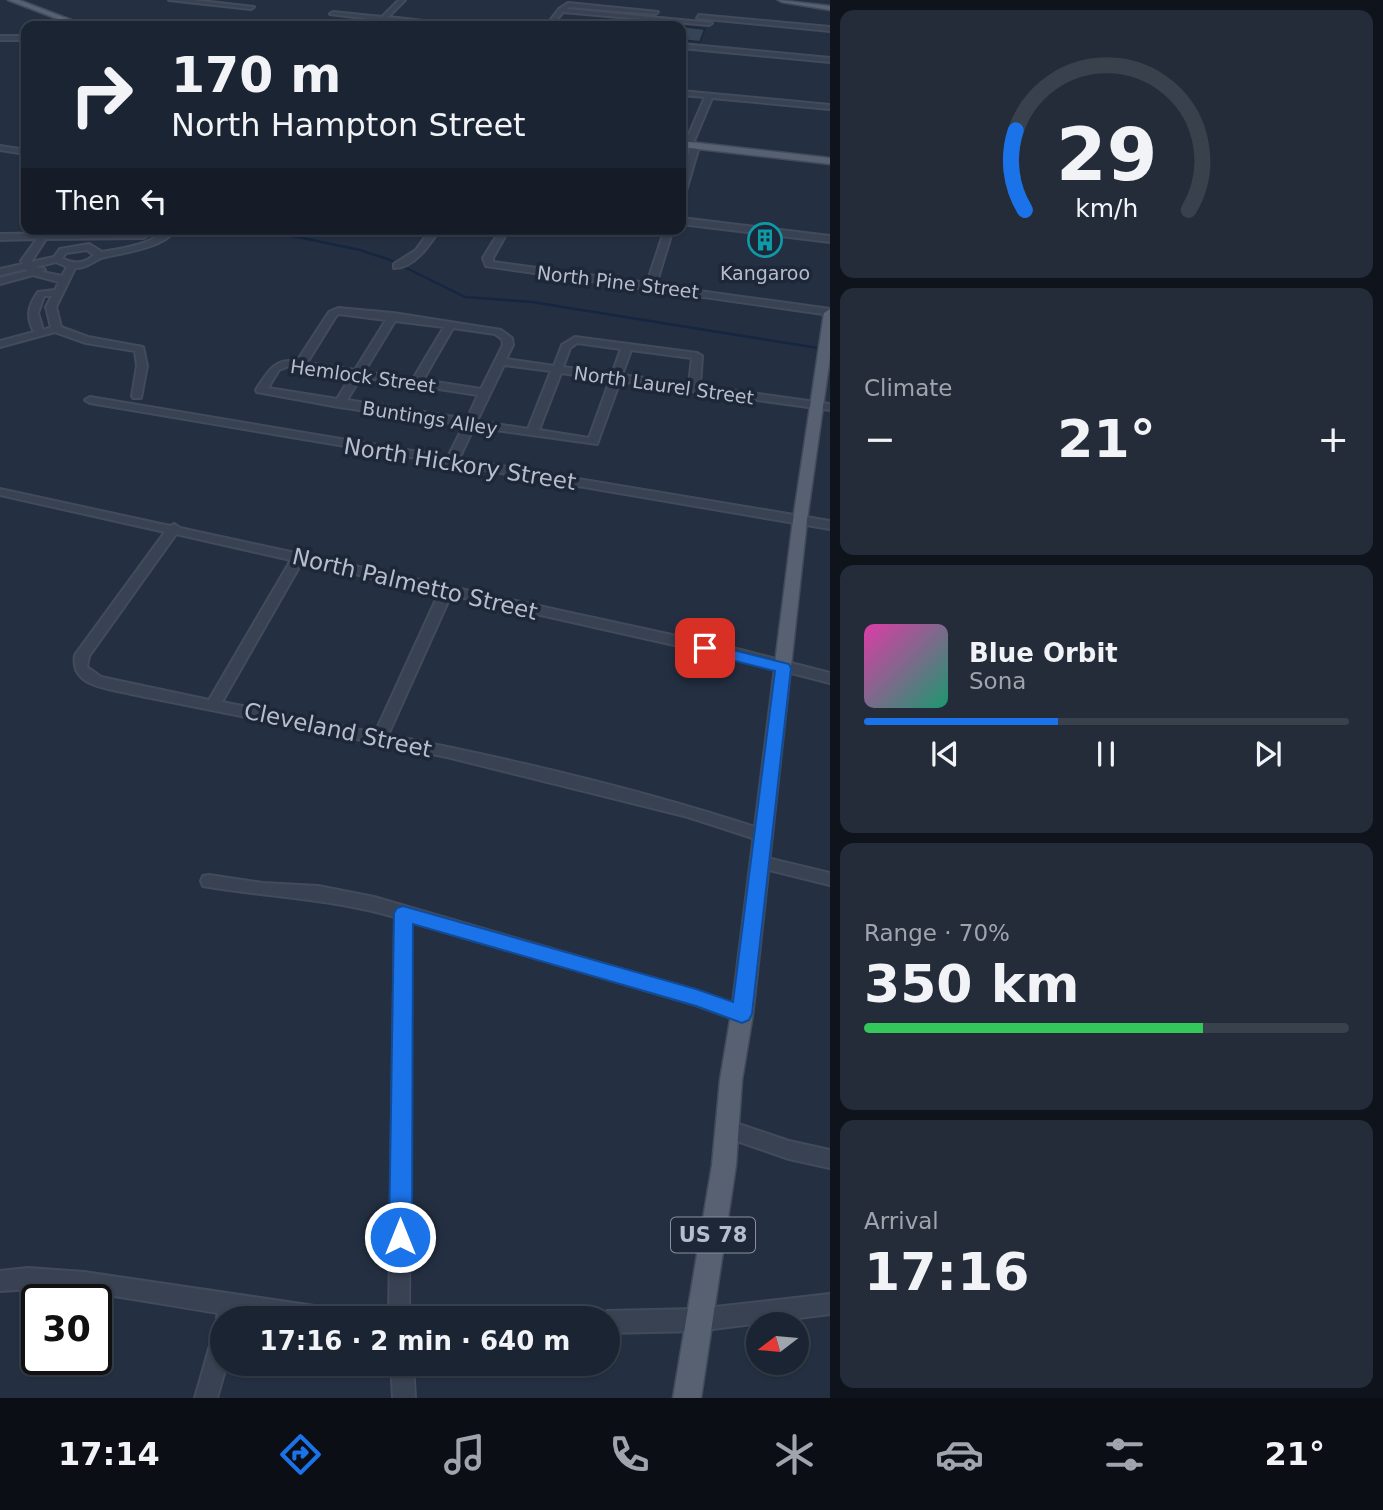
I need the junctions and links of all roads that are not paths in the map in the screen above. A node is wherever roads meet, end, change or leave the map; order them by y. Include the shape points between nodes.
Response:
1 (12, 0) edge
2 (172, 0) edge
3 (402, 0) edge
4 (782, 0) edge
5 (660, 5) dead end
6 (251, 7) dead end
7 (830, 8) edge
8 (561, 10) junction
9 (655, 12) junction
10 (333, 14) dead end
11 (383, 19) junction
12 (711, 20) junction
13 (69, 21) edge
14 (381, 21) edge
15 (406, 21) edge
16 (553, 21) edge
17 (830, 29) edge
18 (0, 38) edge
19 (21, 38) edge
20 (686, 46) edge
21 (702, 48) junction
22 (830, 60) edge
23 (686, 94) edge
24 (709, 96) junction
25 (830, 107) edge
26 (686, 145) edge
27 (0, 148) edge
28 (21, 151) edge
29 (830, 160) edge
30 (686, 177) edge
31 (686, 222) edge
32 (86, 235) junction
33 (144, 235) joint
34 (159, 235) edge
35 (432, 235) edge
36 (501, 235) edge
37 (668, 235) edge
38 (44, 236) junction
39 (0, 237) edge
40 (830, 239) edge
41 (92, 250) junction
42 (63, 262) junction
43 (397, 266) dead end
44 (31, 269) junction
45 (0, 272) edge
46 (64, 279) junction
47 (0, 281) edge
48 (651, 285) junction
49 (58, 292) junction
50 (830, 312) edge
51 (393, 316) junction
52 (450, 324) junction
53 (56, 329) junction
54 (40, 333) junction
55 (0, 344) edge
56 (627, 346) junction
57 (499, 361) junction
58 (300, 365) junction
59 (559, 370) junction
60 (358, 374) junction
61 (616, 378) junction
62 (416, 383) junction
63 (694, 389) junction
64 (267, 393) joint
65 (484, 393) junction
66 (137, 396) dead end
67 (90, 400) dead end
68 (339, 404) junction
69 (824, 407) edge
70 (470, 424) junction
71 (532, 433) junction
72 (451, 463) junction
73 (0, 492) edge
74 (800, 520) junction
75 (830, 525) edge
76 (174, 528) junction
77 (298, 558) junction
78 (446, 591) junction
79 (784, 668) junction
80 (830, 678) edge
81 (214, 704) junction
82 (380, 738) junction
83 (762, 835) junction
84 (759, 862) junction
85 (830, 879) edge
86 (209, 881) dead end
87 (403, 913) junction
88 (742, 1014) junction
89 (727, 1129) junction
90 (830, 1159) edge
91 (0, 1281) edge
92 (830, 1304) edge
93 (399, 1306) edge
94 (210, 1307) edge
95 (697, 1320) junction
96 (620, 1322) edge
97 (212, 1376) edge
98 (403, 1376) edge
99 (206, 1398) edge
100 (404, 1398) edge
101 (687, 1398) edge

1 - 13 main road
2 - 6 street
3 - 11 street
4 - 7 main road
5 - 9 street
8 - 9 street via 568,5
8 - 12 street
8 - 16 street
9 - 12 street
10 - 11 street
11 - 14 street
11 - 15 street
12 - 17 street
12 - 21 street
18 - 19 street
20 - 21 street
21 - 22 street
23 - 24 street
24 - 25 street
24 - 26 street
26 - 29 main road
26 - 30 street via 694,150
27 - 28 street
31 - 40 street
32 - 33 street
32 - 38 street
32 - 41 street
33 - 41 street
34 - 41 street via 141,247
35 - 43 street via 419,252
36 - 48 street, North Pine Street via 489,264
37 - 48 street
38 - 39 street
38 - 44 street via 27,255
41 - 42 street via 63,251
41 - 42 street via 90,263
42 - 44 street
42 - 46 street
44 - 45 street
44 - 46 street
44 - 47 street
46 - 49 street
48 - 50 street, North Pine Street
49 - 53 street via 51,307
49 - 54 street via 41,294 33,307
50 - 69 main road, US 78
51 - 52 street
51 - 58 street via 335,312
51 - 60 street
52 - 57 street via 498,332 507,338
52 - 62 street
53 - 54 street
53 - 66 street via 86,340 139,349
54 - 55 street
56 - 59 street via 569,342
56 - 61 street
56 - 63 street via 696,356
57 - 59 street, North Laurel Street
57 - 65 street
58 - 60 street, Hemlock Street
58 - 64 street, Hemlock Street via 275,368 261,390
59 - 61 street, North Laurel Street
59 - 71 street
60 - 62 street, Hemlock Street
60 - 68 street
61 - 63 street, North Laurel Street
61 - 71 street, Buntings Alley via 593,442
62 - 65 street, Hemlock Street
63 - 69 street, North Laurel Street
64 - 68 street, Buntings Alley
65 - 70 street
67 - 72 street, North Hickory Street
68 - 70 street, Buntings Alley
69 - 74 main road, US 78
70 - 71 street, Buntings Alley
70 - 72 street
72 - 74 street, North Hickory Street
73 - 76 street, North Palmetto Street
74 - 75 street, North Hickory Street
74 - 79 main road, US 78
76 - 77 street, North Palmetto Street
76 - 81 street, Cleveland Street via 92,639 80,667 97,681
77 - 78 street, North Palmetto Street
77 - 81 street
78 - 79 street, North Palmetto Street
78 - 82 street
79 - 80 street, North Palmetto Street
79 - 83 main road, US 78
81 - 82 street, Cleveland Street
82 - 83 street, Cleveland Street via 690,811
83 - 84 main road, US 78
84 - 85 street
84 - 88 main road, US 78
86 - 87 street via 318,892
87 - 88 street
87 - 93 street
88 - 89 main road, US 78
89 - 90 street
89 - 95 main road, US 78
91 - 94 street via 71,1280
92 - 95 street
95 - 96 street
95 - 101 main road, US 78
97 - 99 street
98 - 100 street

